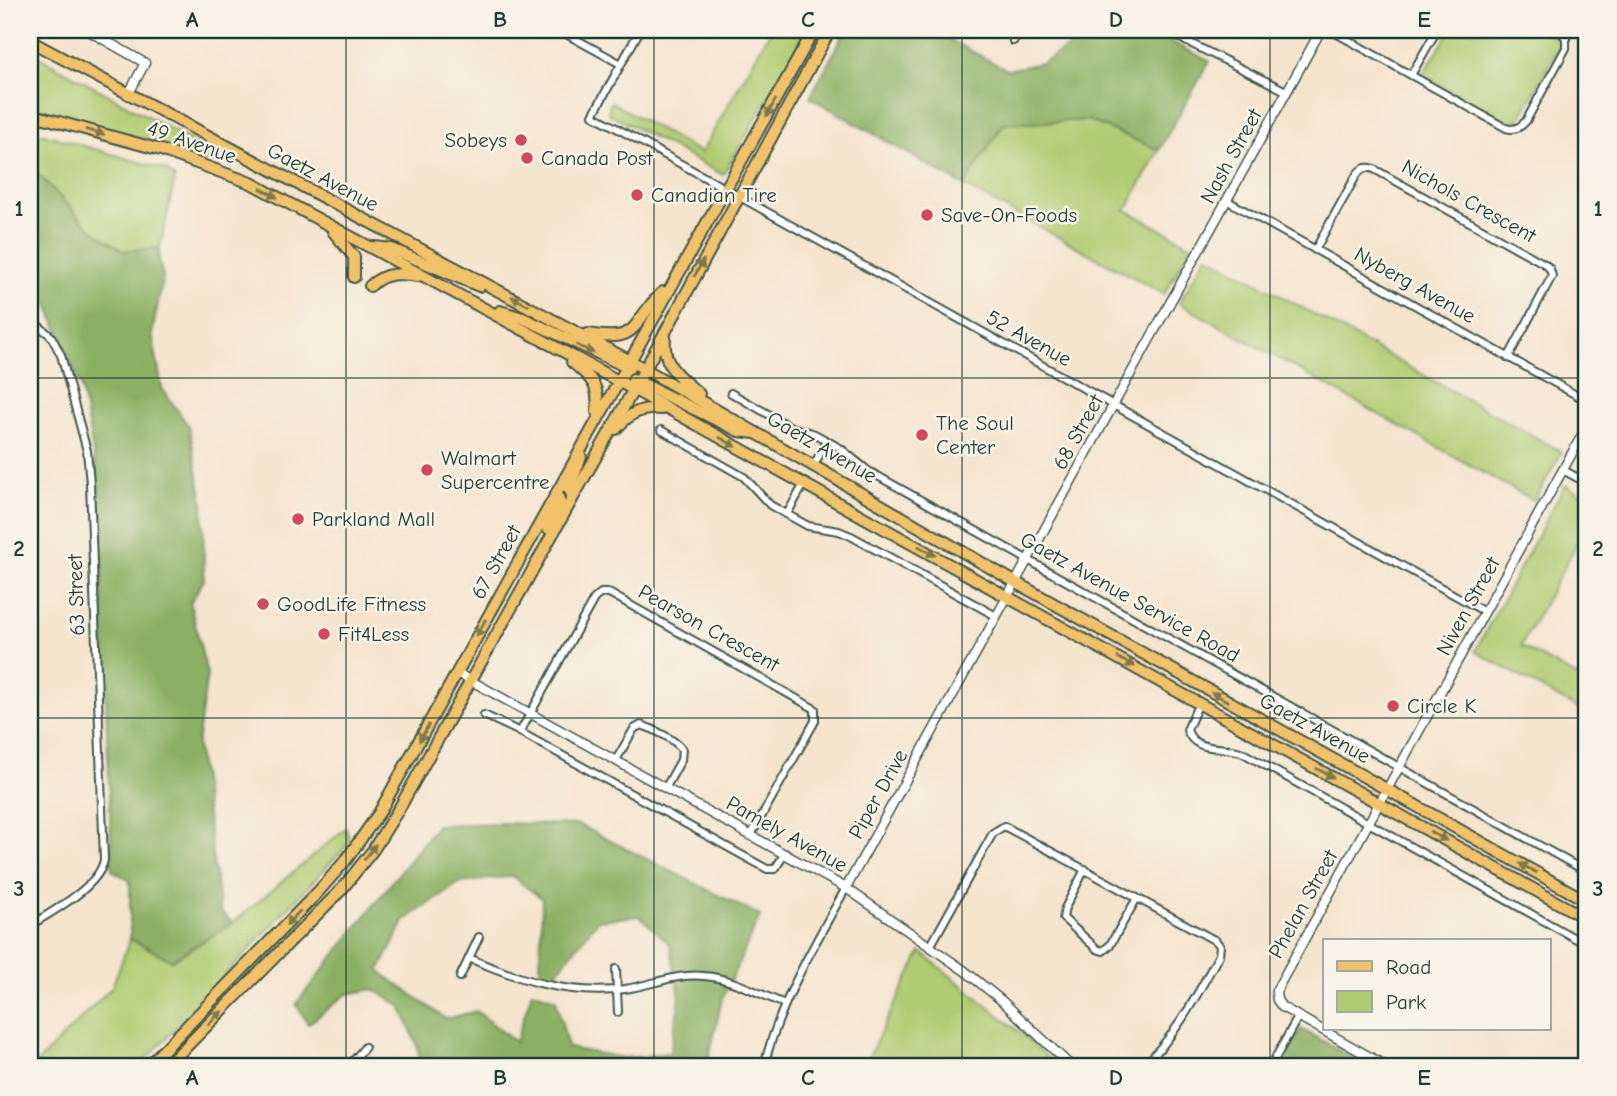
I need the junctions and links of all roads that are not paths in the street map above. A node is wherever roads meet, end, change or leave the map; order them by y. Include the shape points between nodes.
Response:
1 (87, 30) edge
2 (559, 30) edge
3 (640, 30) edge
4 (814, 30) edge
5 (830, 30) edge
6 (1025, 30) edge
7 (1164, 30) edge
8 (1194, 30) edge
9 (1321, 30) edge
10 (1330, 30) edge
11 (1437, 30) edge
12 (1559, 30) edge
13 (30, 41) edge
14 (1013, 41) dead end
15 (1187, 42) junction
16 (621, 64) junction
17 (1411, 75) junction
18 (1286, 91) junction
19 (128, 95) junction
20 (30, 114) edge
21 (725, 189) junction
22 (738, 196) junction
23 (1226, 200) junction
24 (326, 224) junction
25 (371, 247) junction
26 (1315, 250) junction
27 (355, 277) dead end
28 (428, 278) junction
29 (670, 285) junction
30 (370, 286) dead end
31 (493, 286) junction
32 (1172, 299) joint
33 (478, 304) junction
34 (30, 323) edge
35 (667, 328) junction
36 (581, 333) junction
37 (548, 343) junction
38 (1508, 358) junction
39 (627, 364) junction
40 (645, 369) junction
41 (618, 381) junction
42 (636, 385) junction
43 (731, 393) dead end
44 (1587, 401) edge
45 (1113, 405) junction
46 (714, 408) junction
47 (668, 409) junction
48 (597, 418) junction
49 (1587, 426) edge
50 (661, 430) dead end
51 (762, 434) junction
52 (604, 441) junction
53 (827, 441) junction
54 (583, 444) junction
55 (814, 464) junction
56 (1563, 470) junction
57 (1587, 483) edge
58 (804, 484) junction
59 (557, 492) junction
60 (573, 497) junction
61 (787, 514) junction
62 (1027, 559) junction
63 (530, 572) junction
64 (1015, 582) junction
65 (1007, 596) junction
66 (1485, 612) junction
67 (996, 616) junction
68 (457, 673) junction
69 (470, 680) junction
70 (1199, 703) junction
71 (531, 713) junction
72 (484, 715) dead end
73 (520, 732) junction
74 (617, 760) junction
75 (1399, 767) junction
76 (666, 788) junction
77 (1386, 790) junction
78 (1379, 803) junction
79 (1367, 823) junction
80 (751, 835) junction
81 (785, 853) junction
82 (1085, 869) junction
83 (1587, 872) edge
84 (846, 888) junction
85 (1137, 898) junction
86 (1587, 901) edge
87 (1587, 919) edge
88 (30, 926) edge
89 (479, 937) dead end
90 (931, 945) junction
91 (1587, 945) edge
92 (469, 958) junction
93 (615, 969) dead end
94 (460, 977) dead end
95 (617, 990) junction
96 (785, 1004) junction
97 (618, 1012) dead end
98 (1298, 1017) junction
99 (365, 1047) dead end
100 (353, 1065) edge
101 (148, 1066) edge
102 (167, 1066) edge
103 (764, 1066) edge
104 (1071, 1066) edge
105 (1143, 1066) edge
106 (1271, 1066) edge
107 (1386, 1066) edge

1 - 19 street via 145,63
2 - 16 street
3 - 16 street
4 -> 21 main road, 67 Street
5 - 22 main road, 67 Street
6 - 14 street
7 - 15 street
8 - 15 street
9 - 18 street, Nash Street
10 - 17 street
11 - 17 street
12 - 17 street via 1566,38 1566,48 1526,121 1516,129 1506,128
13 - 19 main road, Gaetz Avenue
15 - 18 street
16 - 21 street, 52 Avenue via 593,115
18 - 23 street, Nash Street
19 - 31 main road, Gaetz Avenue
20 -> 24 main road, 49 Avenue via 220,170
21 - 22 street, 52 Avenue
21 - 29 main road, 67 Street
35 -> 22 main road, 67 Street
22 - 45 street, 52 Avenue
23 - 26 street, Nyberg Avenue
23 - 32 street, Nash Street
24 - 25 main road, 49 Avenue
24 - 27 main road via 352,253
25 - 28 main road, Gaetz Avenue
25 - 31 main road via 391,249 478,286
26 - 38 street, Nyberg Avenue
26 - 38 street, Nichols Crescent via 1356,176 1368,167 1502,239 1545,264 1552,276
28 - 30 main road via 390,274
28 - 33 main road, Gaetz Avenue
29 - 36 main road via 623,336
29 - 39 main road, 67 Street
36 -> 31 main road, Gaetz Avenue
32 - 45 street, 68 Street
33 - 37 main road, Gaetz Avenue
33 -> 39 main road via 523,318
34 - 88 street, 63 Street via 51,336 61,355 89,466 104,860 92,883
35 - 40 main road, 67 Street
35 - 46 main road via 664,349 668,364
36 - 39 main road, Gaetz Avenue
37 - 41 main road, Gaetz Avenue
37 - 48 main road via 595,385
38 - 44 street, Nyberg Avenue
39 - 40 main road
39 - 41 main road, 67 Street
40 - 42 main road, 67 Street
40 - 46 main road, Gaetz Avenue
41 - 42 main road
41 - 48 main road, 67 Street
42 - 47 main road, Gaetz Avenue
42 - 51 main road via 739,431
42 - 52 main road, 67 Street
43 - 53 street, Gaetz Avenue Service Road via 791,427
45 - 62 street, 68 Street
45 - 66 street, 52 Avenue
46 - 51 main road, Gaetz Avenue
47 - 52 main road via 648,407 633,413
47 -> 58 main road, Gaetz Avenue
48 - 54 main road, 67 Street
49 - 56 street, Niven Street
50 - 61 street via 744,477 766,502
51 - 55 main road, Gaetz Avenue
52 - 60 main road, 67 Street
53 - 55 street
53 - 62 street, Gaetz Avenue Service Road via 867,470
54 - 59 main road, 67 Street
54 - 60 main road via 569,489
55 - 64 main road, Gaetz Avenue
56 - 57 street
56 - 66 street, Niven Street
58 - 61 street
58 -> 65 main road, Gaetz Avenue
59 - 63 main road via 559,506
59 -> 68 main road, 67 Street
60 - 63 main road, 67 Street
61 - 67 street via 807,526 851,536
62 - 64 street, 68 Street
62 - 75 street, Gaetz Avenue Service Road
63 - 69 main road, 67 Street
64 - 65 street, Piper Drive
77 -> 64 main road, Gaetz Avenue
65 - 67 street, Piper Drive
65 -> 70 main road, Gaetz Avenue
66 - 75 street, Niven Street
67 - 84 street, Piper Drive
68 - 69 street, Pamely Avenue
68 -> 101 main road, 67 Street via 379,813 346,860
69 - 71 street, Pamely Avenue
102 -> 69 main road, 67 Street via 373,850
70 -> 78 main road, Gaetz Avenue
70 - 79 street via 1187,730 1197,744 1238,750
71 - 73 street, Pearson Crescent
71 - 74 street, Pamely Avenue
71 - 80 street, Pearson Crescent via 596,597 606,592 632,605 815,709 815,720
72 - 73 street
73 - 81 street via 767,869 777,867
74 - 76 street, Pamely Avenue
74 - 76 street via 634,729 641,725 678,744 681,760
75 - 77 street, Niven Street
75 - 83 street, Gaetz Avenue Service Road
76 - 80 street, Pamely Avenue
77 - 78 street, Niven Street
86 -> 77 main road, Gaetz Avenue
78 - 79 street, Phelan Street
78 -> 87 main road, Gaetz Avenue
79 - 91 street
79 - 98 street, Phelan Street via 1276,991 1279,1004
80 - 81 street, Pamely Avenue
81 - 84 street, Pamely Avenue
82 - 85 street
82 - 85 street via 1063,918 1097,950 1108,948
82 - 90 street via 1001,826
84 - 90 street, Pamely Avenue
84 - 96 street, Piper Drive
85 - 105 street via 1216,941 1220,950 1177,1029
89 - 92 street
90 - 104 street, Pamely Avenue via 1001,1000
92 - 94 street
92 - 95 street via 539,984
93 - 95 street
95 - 96 street via 704,976
95 - 97 street
96 - 103 street, Piper Drive
98 - 106 street
98 - 107 street, Phelan Street
99 - 100 street

